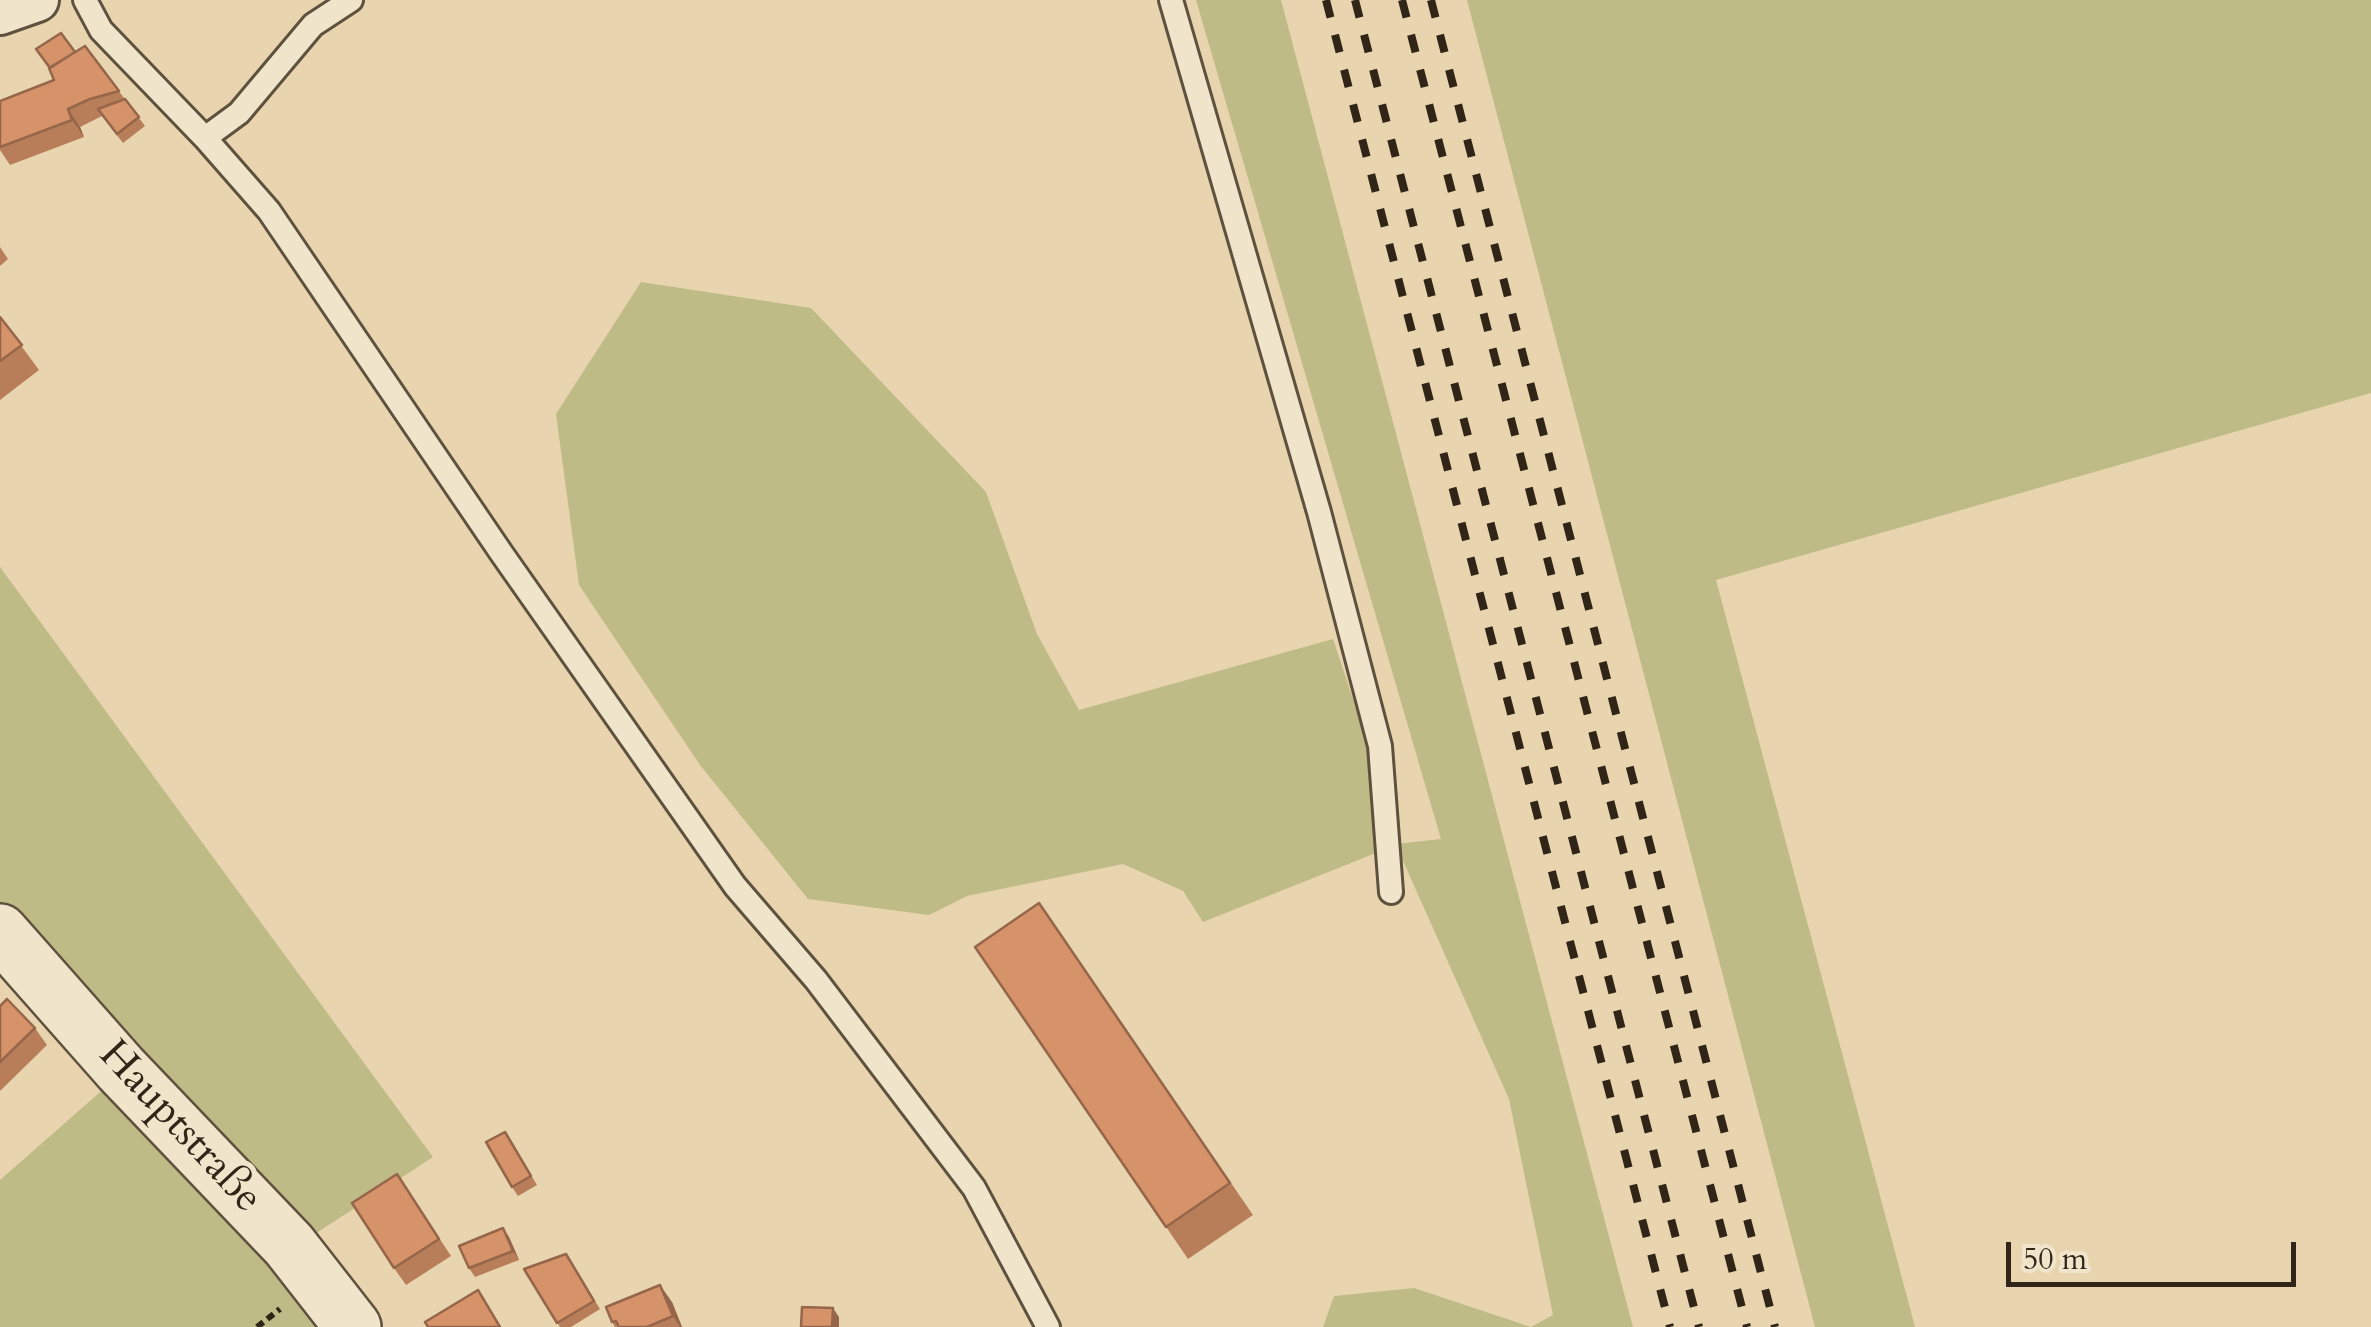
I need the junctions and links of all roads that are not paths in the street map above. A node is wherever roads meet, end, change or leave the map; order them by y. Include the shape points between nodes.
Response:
1 (37, 0) edge
2 (85, 0) edge
3 (351, 0) edge
4 (1171, 0) edge
5 (0, 13) edge
6 (204, 138) junction
7 (1391, 892) dead end
8 (0, 932) edge
9 (353, 1327) edge
10 (1048, 1327) edge

1 - 5 street
2 - 6 lane via 101,30
3 - 6 lane via 313,25 240,113
4 - 7 lane via 1380,746
6 - 10 lane via 270,211 734,886 816,980 974,1188
8 - 9 street, Hauptstraße via 290,1245

